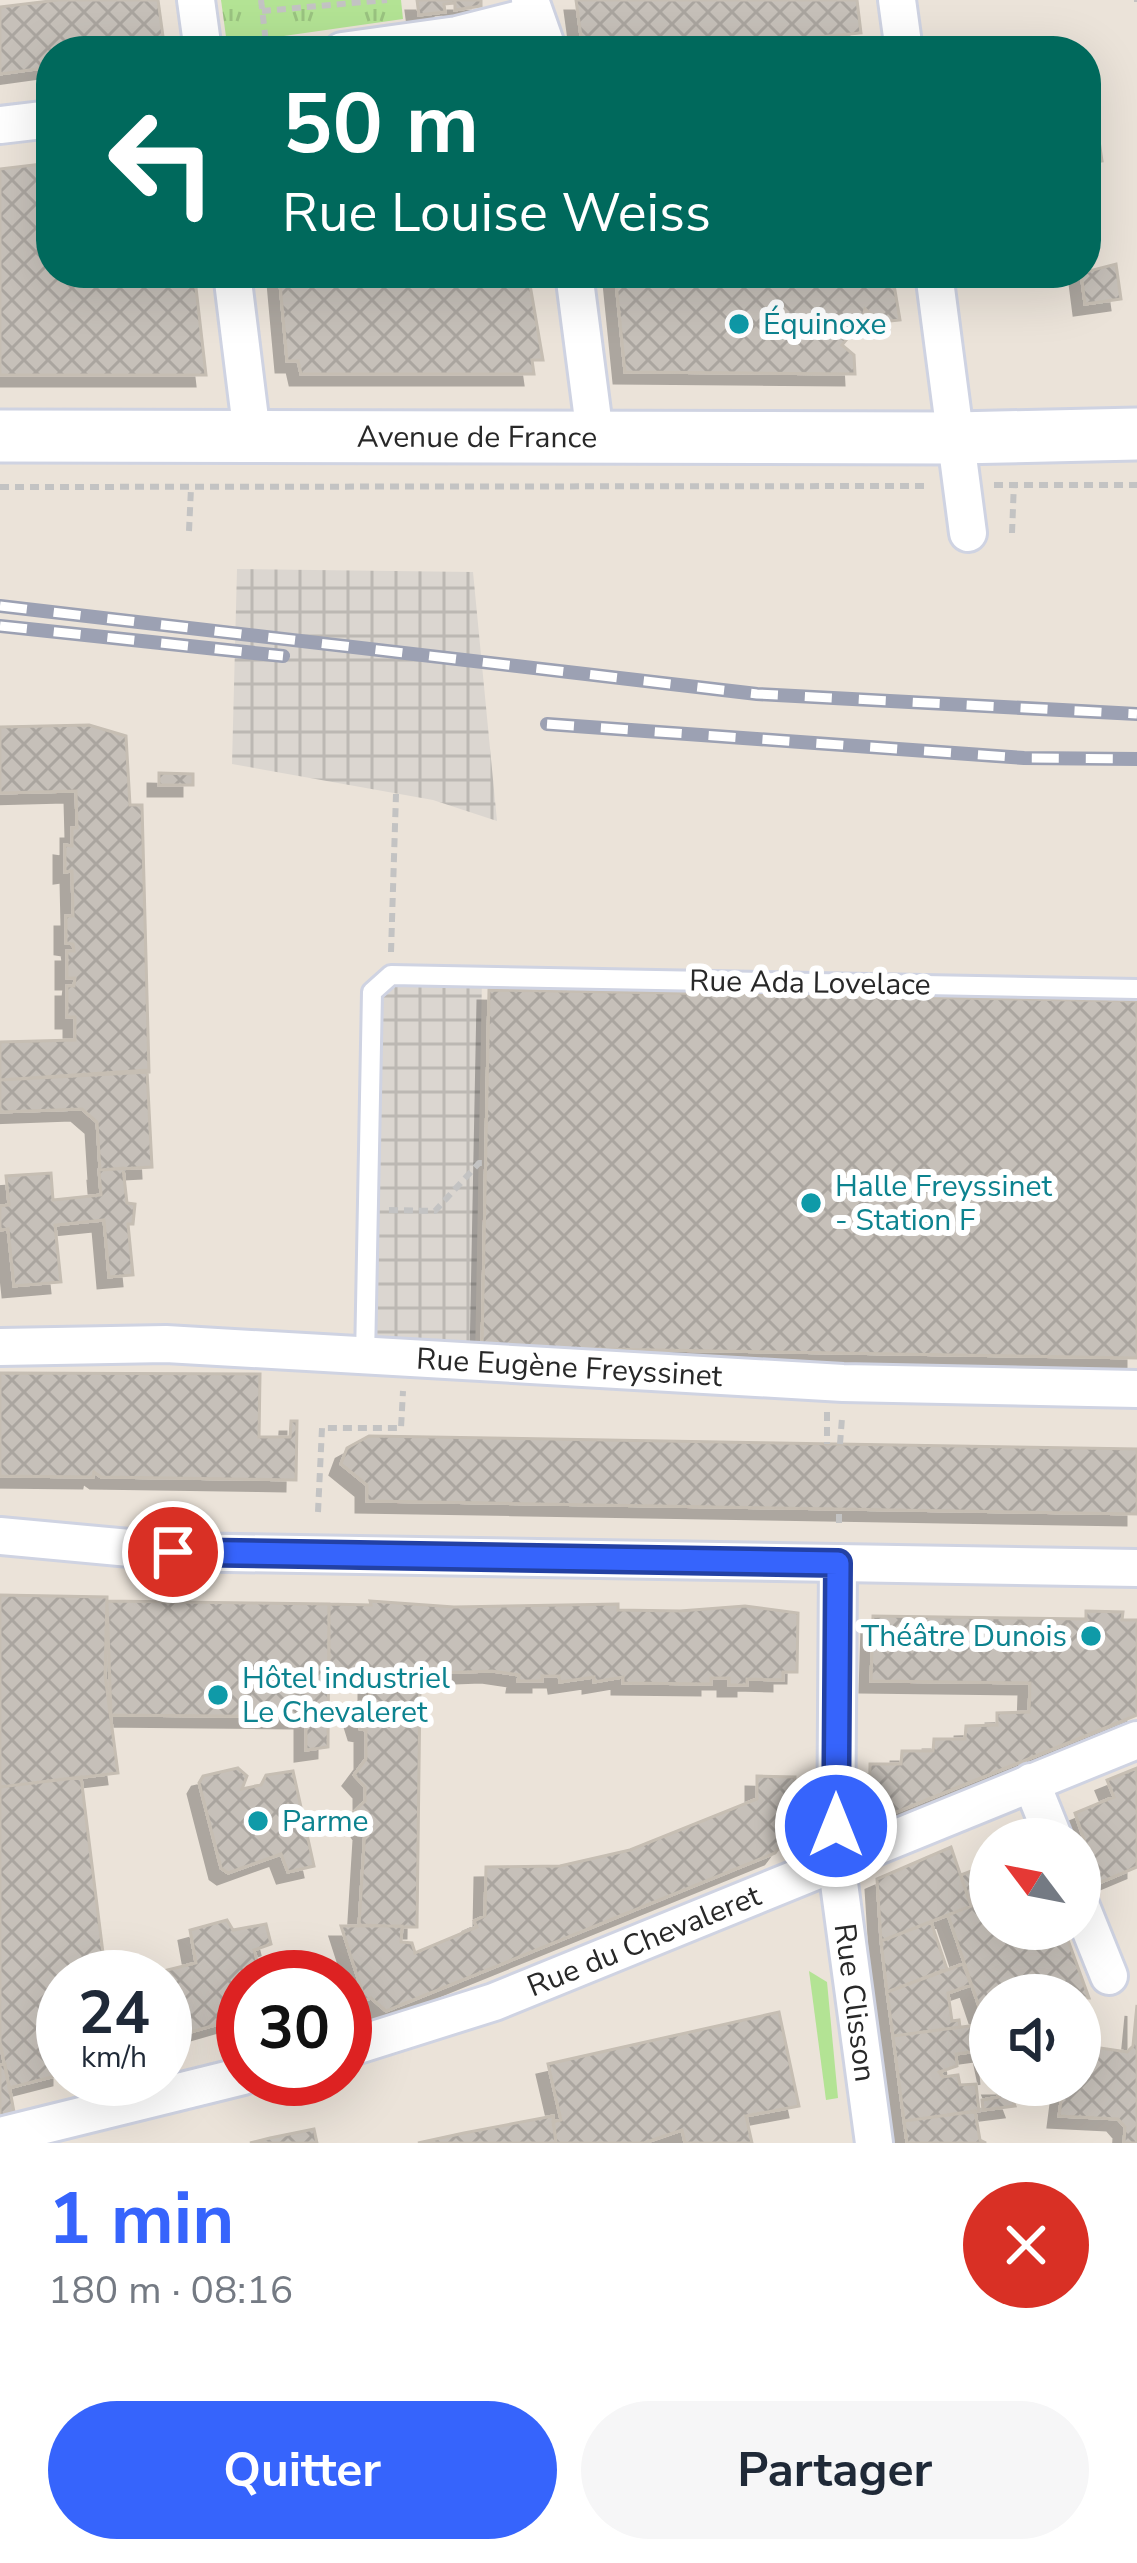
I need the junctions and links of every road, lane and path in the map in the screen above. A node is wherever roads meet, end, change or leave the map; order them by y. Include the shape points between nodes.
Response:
1 (196, 0) edge
2 (261, 0) edge
3 (387, 0) edge
4 (897, 0) edge
5 (531, 8) edge
6 (262, 11) junction
7 (201, 36) edge
8 (265, 36) edge
9 (473, 36) edge
10 (542, 36) edge
11 (902, 36) edge
12 (36, 121) edge
13 (0, 125) edge
14 (234, 288) edge
15 (576, 288) edge
16 (936, 288) edge
17 (1137, 434) edge
18 (251, 435) junction
19 (595, 435) junction
20 (0, 436) edge
21 (959, 462) junction
22 (191, 471) dead end
23 (1014, 473) dead end
24 (1014, 485) junction
25 (1137, 485) edge
26 (0, 487) edge
27 (191, 488) junction
28 (189, 531) dead end
29 (1012, 532) dead end
30 (968, 533) dead end
31 (396, 794) dead end
32 (392, 939) dead end
33 (1137, 989) edge
34 (486, 1163) dead end
35 (368, 1210) junction
36 (0, 1347) edge
37 (365, 1359) junction
38 (404, 1359) junction
39 (1137, 1389) edge
40 (826, 1413) dead end
41 (827, 1444) dead end
42 (839, 1508) dead end
43 (318, 1512) dead end
44 (839, 1523) dead end
45 (0, 1536) edge
46 (838, 1563) junction
47 (1137, 1568) edge
48 (1137, 1740) edge
49 (1031, 1782) junction
50 (1046, 1818) edge
51 (836, 1862) junction
52 (1099, 1950) edge
53 (1109, 1976) dead end
54 (372, 2040) edge
55 (216, 2083) edge
56 (0, 2136) edge
57 (874, 2143) edge

1 - 7 street
2 - 6 path
3 - 6 path
4 - 11 street
5 - 9 street
5 - 10 street
6 - 8 path
12 - 13 street
14 - 18 street
15 - 19 street
16 - 21 street
17 - 21 street, Avenue de France
18 - 19 street, Avenue de France
18 - 20 street, Avenue de France
19 - 21 street, Avenue de France
21 - 24 path
21 - 27 path
21 - 30 street
22 - 27 path
23 - 24 path
24 - 25 path
24 - 29 path
26 - 27 path
27 - 28 path
31 - 32 path
33 - 35 lane, Rue Ada Lovelace via 391,975 372,992
34 - 35 path via 435,1211
35 - 37 lane, Rue Ada Lovelace
36 - 37 street, Rue Eugène Freyssinet via 166,1344
37 - 38 street, Rue Eugène Freyssinet
38 - 39 street, Rue Eugène Freyssinet via 843,1383
38 - 43 path via 401,1428 322,1428
40 - 41 path
42 - 44 path
45 - 46 street via 173,1552
46 - 47 street
46 - 51 street, Rue Clisson
48 - 49 street, Rue du Chevaleret
49 - 50 street
49 - 51 street, Rue du Chevaleret
51 - 54 street, Rue du Chevaleret via 494,2002
51 - 57 street, Rue Clisson
52 - 53 street
55 - 56 street

